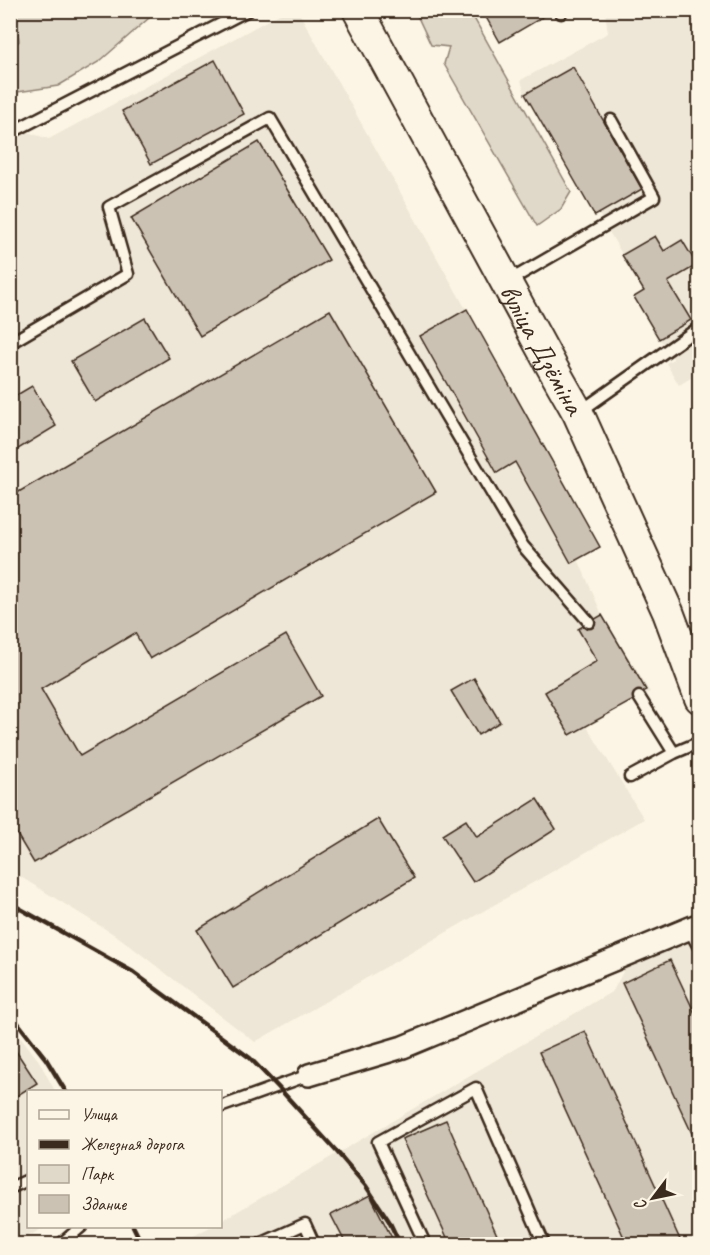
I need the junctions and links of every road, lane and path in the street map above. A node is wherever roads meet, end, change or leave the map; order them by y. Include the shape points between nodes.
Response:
1 (248, 10) edge
2 (358, 10) edge
3 (611, 120) dead end
4 (10, 133) edge
5 (506, 282) junction
6 (699, 326) edge
7 (10, 343) edge
8 (578, 413) junction
9 (589, 622) dead end
10 (639, 697) dead end
11 (699, 698) edge
12 (699, 742) edge
13 (674, 753) junction
14 (630, 777) dead end
15 (694, 927) edge
16 (699, 949) edge
17 (309, 1075) joint
18 (222, 1106) edge
19 (27, 1180) edge
20 (10, 1188) edge
21 (81, 1228) edge
22 (61, 1245) edge
23 (260, 1245) edge
24 (314, 1245) edge
25 (425, 1245) edge
26 (544, 1245) edge

1 - 4 lane
2 - 5 main road, вуліца Дзёміна
3 - 5 lane via 654,197
5 - 8 main road, вуліца Дзёміна
6 - 8 lane
7 - 9 lane via 128,274 110,207 270,118 523,546
8 - 11 main road, вуліца Дзёміна via 668,612
10 - 13 lane
12 - 13 lane
13 - 14 lane
15 - 16 lane
15 - 17 street via 403,1047
17 - 18 lane
19 - 20 lane
21 - 22 lane
23 - 24 lane via 305,1224
25 - 26 lane via 378,1142 476,1088

